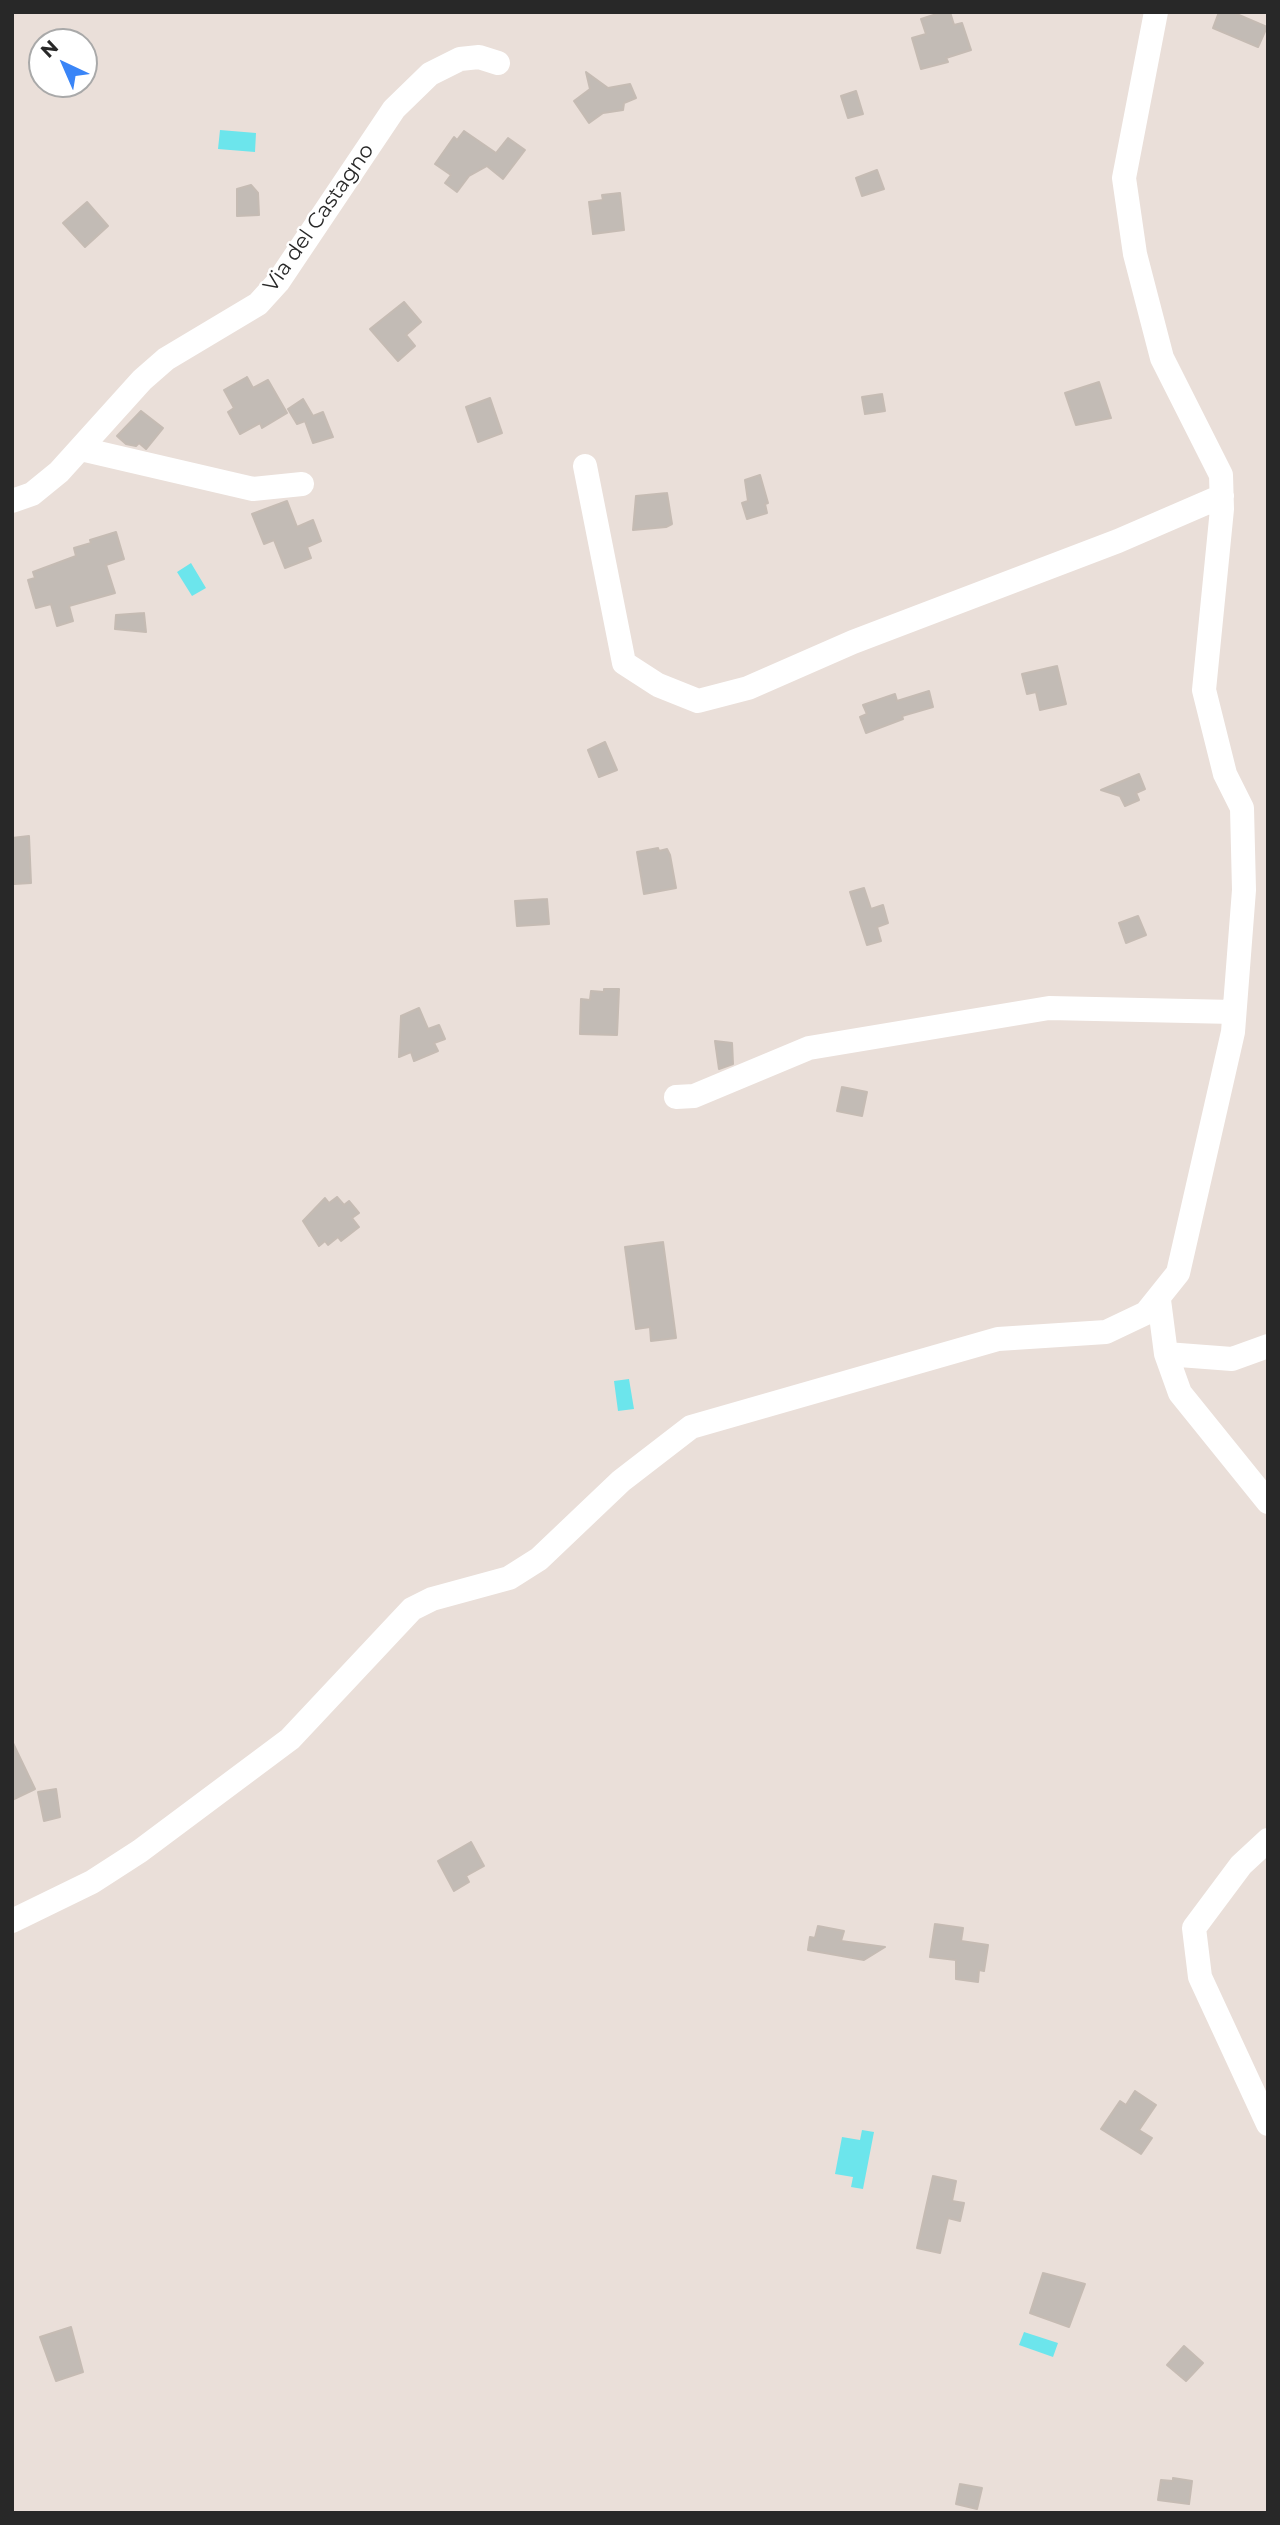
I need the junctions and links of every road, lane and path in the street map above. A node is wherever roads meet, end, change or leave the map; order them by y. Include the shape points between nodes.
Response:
1 (1156, 12) edge
2 (498, 63) dead end
3 (81, 449) junction
4 (585, 466) dead end
5 (302, 484) dead end
6 (1222, 496) junction
7 (12, 501) edge
8 (1234, 1012) junction
9 (676, 1097) dead end
10 (1160, 1300) junction
11 (1268, 1346) edge
12 (1166, 1354) junction
13 (1268, 1502) edge
14 (1268, 1840) edge
15 (12, 1921) edge
16 (1268, 2124) edge

1 - 6 street via 1124,178 1135,254 1162,358 1222,475
2 - 3 street, Via del Castagno via 480,57 460,59 430,74 394,109 278,282 258,304 166,359
3 - 5 street via 253,489
3 - 7 street, Via del Castagno via 33,494
4 - 6 street via 624,663 658,685 698,701 748,688
6 - 8 street via 1204,690 1225,774 1242,808 1244,890
8 - 9 street via 1049,1008 808,1048 694,1096
8 - 10 street via 1178,1273
10 - 12 street
10 - 15 street via 1146,1313 1106,1332 998,1339 691,1427 621,1481 539,1559 509,1577 412,1609 290,1739 140,1851 92,1882
11 - 12 street via 1232,1359
12 - 13 street via 1180,1394
14 - 16 street via 1241,1865 1194,1928 1200,1977

